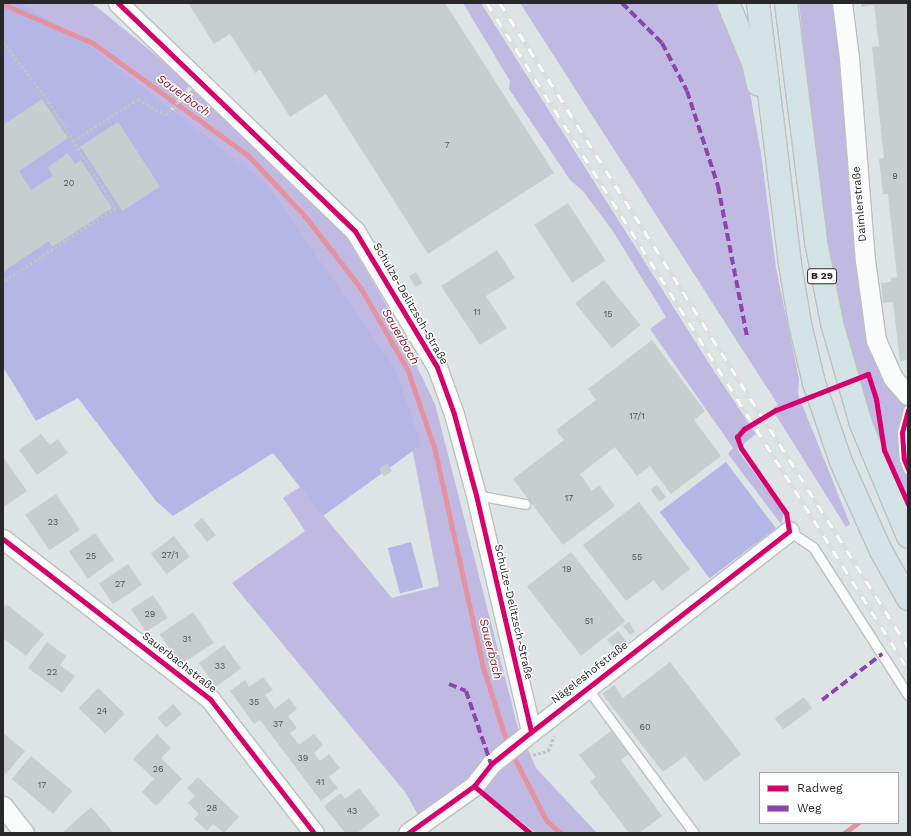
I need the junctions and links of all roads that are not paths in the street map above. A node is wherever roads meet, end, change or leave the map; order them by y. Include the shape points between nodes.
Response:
1 (118, 3) edge
2 (728, 3) edge
3 (758, 3) edge
4 (786, 3) edge
5 (842, 3) edge
6 (776, 155) junction
7 (908, 395) edge
8 (908, 410) edge
9 (908, 468) edge
10 (476, 495) junction
11 (525, 504) dead end
12 (789, 531) joint
13 (908, 536) edge
14 (3, 539) edge
15 (908, 599) edge
16 (587, 688) junction
17 (908, 695) edge
18 (527, 735) junction
19 (3, 806) edge
20 (24, 833) edge
21 (314, 833) edge
22 (408, 833) edge
23 (694, 833) edge

1 - 10 street, Schulze-Delitzsch-Straße via 355,231 437,367 454,414
2 - 6 highway, B 29 via 753,62
3 - 6 highway, B 29
4 - 13 highway, B 29 via 816,242 832,323 861,424
5 - 7 street, Daimlerstraße via 849,58 865,260 876,340 893,378
6 - 15 highway, B 29 via 797,309 814,383 841,462 881,551
8 - 9 lane via 902,433 904,459
10 - 11 lane
10 - 18 street, Schulze-Delitzsch-Straße
12 - 16 street, Nägeleshofstraße
12 - 17 lane, Nägeleshofstraße via 812,547
14 - 21 street, Sauerbachstraße via 210,699
16 - 18 street, Nägeleshofstraße
16 - 23 lane
18 - 22 street, Nägeleshofstraße via 494,762 474,786
19 - 20 street

